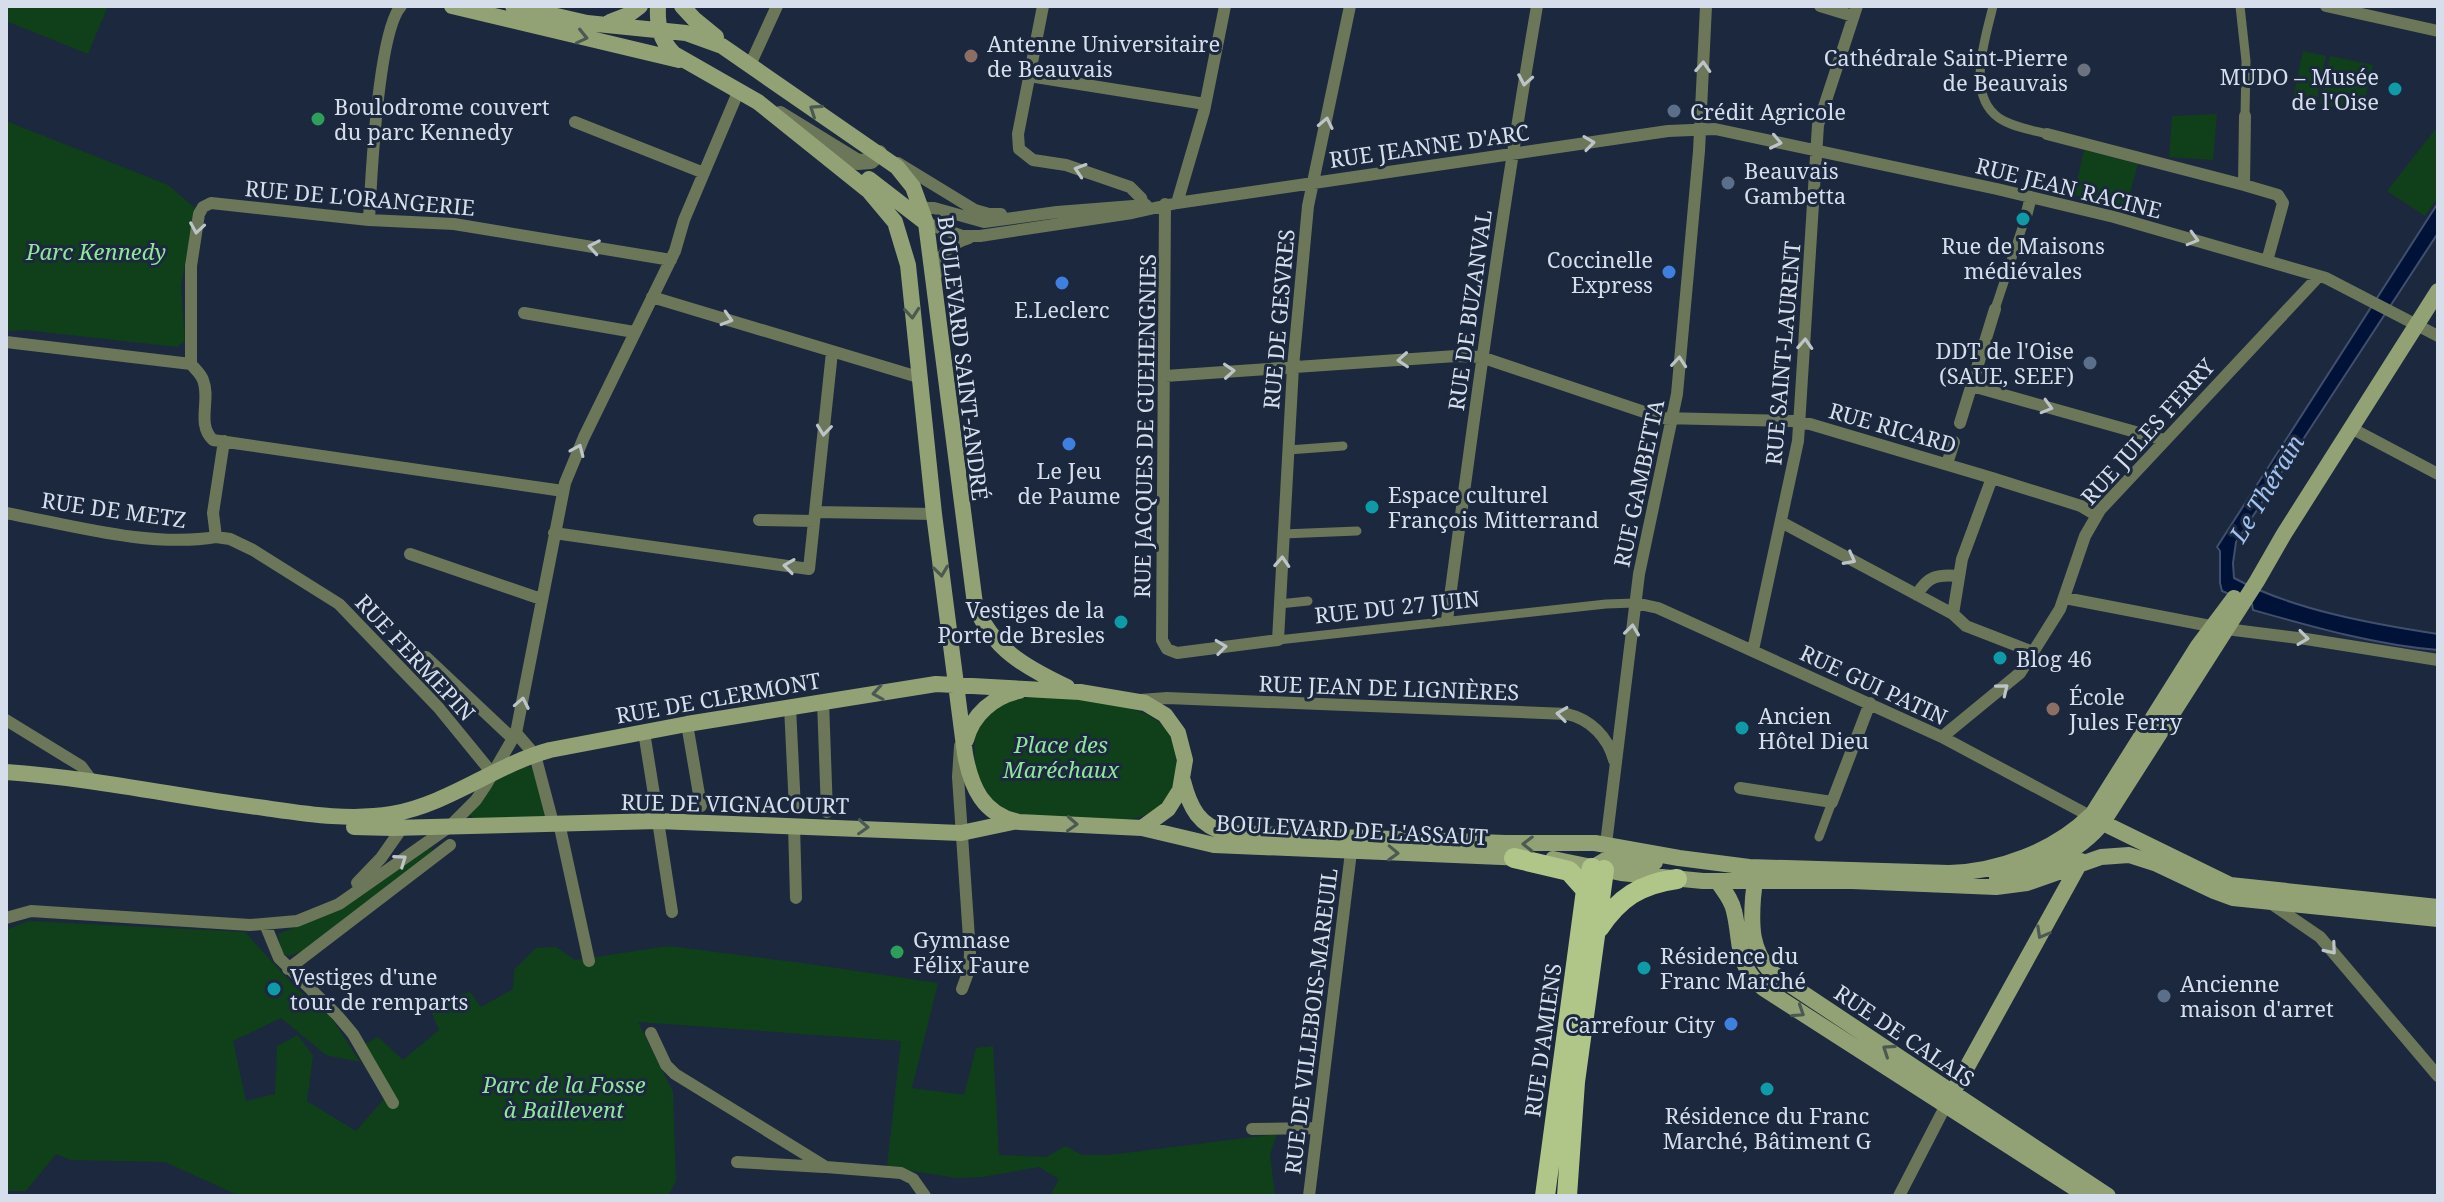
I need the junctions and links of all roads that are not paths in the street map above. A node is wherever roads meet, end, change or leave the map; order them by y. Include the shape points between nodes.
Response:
1 (387, 6) edge
2 (401, 6) edge
3 (452, 6) edge
4 (513, 6) edge
5 (640, 6) edge
6 (658, 6) edge
7 (682, 6) edge
8 (777, 6) edge
9 (1043, 6) edge
10 (1225, 6) edge
11 (1350, 6) edge
12 (1537, 6) edge
13 (1706, 6) edge
14 (1820, 6) edge
15 (1993, 6) edge
16 (2240, 6) edge
17 (2326, 6) edge
18 (1855, 11) edge
19 (2378, 12) edge
20 (391, 25) junction
21 (600, 25) junction
22 (2437, 27) edge
23 (659, 29) junction
24 (734, 54) junction
25 (688, 63) junction
26 (750, 65) junction
27 (1029, 76) junction
28 (739, 90) junction
29 (758, 102) junction
30 (1205, 104) junction
31 (2245, 116) joint
32 (575, 122) dead end
33 (1699, 129) junction
34 (2047, 134) joint
35 (810, 142) junction
36 (1816, 151) junction
37 (879, 153) junction
38 (1512, 154) junction
39 (704, 173) junction
40 (1313, 183) junction
41 (2244, 185) junction
42 (2031, 197) junction
43 (1171, 204) junction
44 (1144, 208) junction
45 (1048, 213) junction
46 (920, 214) junction
47 (2026, 216) joint
48 (369, 220) junction
49 (901, 236) junction
50 (980, 236) junction
51 (671, 260) junction
52 (2267, 261) junction
53 (2319, 276) junction
54 (2438, 291) edge
55 (652, 297) junction
56 (935, 298) junction
57 (1995, 309) joint
58 (524, 313) dead end
59 (2416, 325) junction
60 (634, 332) junction
61 (2438, 336) edge
62 (6, 342) edge
63 (832, 352) junction
64 (1481, 357) junction
65 (191, 364) junction
66 (1293, 367) junction
67 (1165, 376) junction
68 (918, 377) junction
69 (1972, 386) junction
70 (1671, 419) junction
71 (1800, 422) junction
72 (1960, 423) dead end
73 (2351, 428) junction
74 (2164, 440) junction
75 (224, 441) junction
76 (1954, 442) dead end
77 (1343, 446) dead end
78 (1288, 450) junction
79 (1947, 464) junction
80 (2438, 474) edge
81 (1992, 478) junction
82 (563, 491) junction
83 (6, 513) edge
84 (934, 514) junction
85 (2096, 515) junction
86 (814, 516) junction
87 (759, 520) dead end
88 (1781, 522) junction
89 (1357, 531) dead end
90 (554, 533) junction
91 (1283, 534) junction
92 (216, 537) junction
93 (410, 554) dead end
94 (1959, 576) junction
95 (1917, 595) junction
96 (2065, 598) junction
97 (541, 599) junction
98 (1308, 601) dead end
99 (1635, 603) junction
100 (1279, 604) junction
101 (1953, 614) junction
102 (1447, 620) junction
103 (2218, 628) junction
104 (1278, 640) junction
105 (1165, 647) joint
106 (1753, 650) junction
107 (2033, 652) junction
108 (426, 657) dead end
109 (2438, 660) edge
110 (956, 684) junction
111 (1028, 689) junction
112 (1080, 692) junction
113 (823, 701) junction
114 (1136, 701) junction
115 (1870, 703) junction
116 (790, 707) junction
117 (6, 720) edge
118 (687, 724) junction
119 (962, 731) junction
120 (644, 732) junction
121 (515, 736) junction
122 (1942, 737) junction
123 (965, 754) junction
124 (535, 755) junction
125 (1615, 763) junction
126 (6, 772) edge
127 (492, 773) junction
128 (92, 781) junction
129 (1183, 781) junction
130 (1740, 788) dead end
131 (459, 789) junction
132 (438, 799) junction
133 (1832, 802) junction
134 (239, 805) junction
135 (701, 806) dead end
136 (468, 808) junction
137 (827, 812) dead end
138 (657, 814) junction
139 (794, 817) junction
140 (2096, 819) junction
141 (1019, 822) junction
142 (556, 823) junction
143 (449, 827) junction
144 (402, 828) junction
145 (1142, 828) junction
146 (961, 833) junction
147 (1819, 837) dead end
148 (2084, 840) junction
149 (450, 845) dead end
150 (1351, 852) junction
151 (1514, 858) junction
152 (1602, 860) junction
153 (2080, 865) junction
154 (1752, 874) junction
155 (1677, 879) junction
156 (1718, 882) junction
157 (1931, 884) junction
158 (1586, 890) junction
159 (796, 898) dead end
160 (2269, 902) junction
161 (2436, 910) edge
162 (672, 912) dead end
163 (6, 918) edge
164 (285, 923) junction
165 (265, 924) junction
166 (1596, 932) junction
167 (589, 961) dead end
168 (288, 969) junction
169 (962, 989) dead end
170 (651, 1033) dead end
171 (2438, 1076) edge
172 (1575, 1082) junction
173 (1949, 1099) junction
174 (393, 1103) dead end
175 (1317, 1128) junction
176 (1252, 1129) dead end
177 (737, 1162) dead end
178 (826, 1167) junction
179 (925, 1196) edge
180 (1309, 1196) edge
181 (1545, 1196) edge
182 (1557, 1196) edge
183 (1567, 1196) edge
184 (1899, 1196) edge
185 (2087, 1196) edge
186 (2108, 1196) edge

1 - 20 street
2 - 20 street
3 -> 25 main road
4 - 21 main road, BOULEVARD SAINT-ANDRÉ
5 - 21 main road
6 - 23 main road
7 - 24 main road
8 - 26 street
9 - 27 street
10 - 30 street, RUE JACQUES DE GUEHENGNIES
40 -> 11 street, RUE DE GESVRES
12 -> 38 street, RUE DE BUZANVAL
33 -> 13 street, RUE GAMBETTA
14 - 18 street
15 - 34 street via 1979,70 1985,99 1999,118
16 - 31 street
17 - 19 street
18 - 36 street, RUE SAINT-LAURENT via 1821,112
19 - 22 street
20 - 48 street via 374,139
21 - 23 main road, BOULEVARD SAINT-ANDRÉ
23 - 24 main road, BOULEVARD SAINT-ANDRÉ via 704,37
23 - 25 main road via 669,49
24 - 26 main road, BOULEVARD SAINT-ANDRÉ
25 - 28 main road, BOULEVARD SAINT-ANDRÉ
26 - 28 main road
37 -> 26 main road, BOULEVARD SAINT-ANDRÉ
27 - 30 street
44 -> 27 street via 1135,190 1125,184 1028,158 1019,149
28 - 29 main road, BOULEVARD SAINT-ANDRÉ
28 - 39 street
29 - 35 main road, BOULEVARD SAINT-ANDRÉ
29 - 37 street via 858,162 871,161
30 - 43 street, RUE JACQUES DE GUEHENGNIES
31 - 41 street
32 - 39 street
33 -> 36 street, RUE JEAN RACINE
38 -> 33 street, RUE JEANNE D'ARC
70 -> 33 street, RUE GAMBETTA
34 - 41 street
35 - 46 main road
35 - 49 main road, BOULEVARD SAINT-ANDRÉ via 875,197
36 - 42 street, RUE JEAN RACINE
71 -> 36 street, RUE SAINT-LAURENT
37 - 45 street via 982,213
37 - 46 main road, BOULEVARD SAINT-ANDRÉ via 902,172
38 - 40 street, RUE JEANNE D'ARC
38 - 64 street, RUE DE BUZANVAL
39 - 51 street
40 - 43 street, RUE JEANNE D'ARC
40 - 66 street, RUE DE GESVRES
41 - 52 street via 2283,200
42 - 47 street
42 -> 52 street, RUE JEAN RACINE
43 - 44 street, RUE JEANNE D'ARC
43 - 67 street, RUE JACQUES DE GUEHENGNIES
44 - 45 street, RUE JEANNE D'ARC
44 - 50 street, RUE JEANNE D'ARC
45 - 46 street, RUE JEANNE D'ARC via 979,222 934,208
46 - 49 main road via 903,222
46 - 50 street, RUE JEANNE D'ARC via 962,236
46 - 56 main road, BOULEVARD SAINT-ANDRÉ
47 - 57 street
51 -> 48 street, RUE DE L'ORANGERIE via 454,224
48 -> 65 street, RUE DE L'ORANGERIE via 217,203 203,207 191,266
49 -> 68 main road, BOULEVARD SAINT-ANDRÉ
50 - 56 street via 943,254
51 - 55 street
52 - 53 street, RUE JEAN RACINE
53 - 59 street, RUE JEAN RACINE
53 - 74 street, RUE JULES FERRY
54 - 59 main road
55 - 60 street
55 -> 63 street
56 - 112 main road, BOULEVARD SAINT-ANDRÉ via 971,585 981,619 1023,665
57 - 69 street
58 - 60 street
59 - 61 street, RUE JEAN RACINE
59 - 73 main road
82 -> 60 street
62 - 65 street
63 - 68 street
63 -> 86 street
64 -> 66 street, RUE RICARD
64 - 70 street, RUE RICARD
64 - 102 street, RUE DE BUZANVAL
65 - 75 street via 204,384 207,434
67 -> 66 street, RUE RICARD
66 - 78 street, RUE DE GESVRES
67 - 105 street, RUE JACQUES DE GUEHENGNIES
68 - 84 main road, BOULEVARD SAINT-ANDRÉ
69 - 72 street
69 -> 74 street
70 - 71 street, RUE RICARD
70 - 99 street, RUE GAMBETTA
71 - 79 street, RUE RICARD
71 - 88 street, RUE SAINT-LAURENT
73 - 80 street
73 - 103 main road
74 - 85 street, RUE JULES FERRY
75 - 82 street
75 - 92 street, RUE DE METZ via 213,513
76 - 79 street
77 - 78 street
78 - 91 street, RUE DE GESVRES
79 - 81 street, RUE RICARD
81 - 85 street, RUE RICARD
81 - 94 street
82 - 90 street
83 - 92 street, RUE DE METZ via 143,536
84 - 86 street
84 -> 110 main road, BOULEVARD SAINT-ANDRÉ
85 - 96 street, RUE JULES FERRY
86 - 87 street
86 -> 90 street via 809,569
88 -> 95 street
88 - 106 street, RUE SAINT-LAURENT
89 - 91 street
90 - 97 street
100 -> 91 street, RUE DE GESVRES
92 - 127 street, RUE FERMEPIN via 253,550 339,604 438,707
93 - 97 street
94 - 95 street via 1934,576
94 - 101 street
95 - 101 street
96 - 103 street
96 - 107 street, RUE JULES FERRY
121 -> 97 street
98 - 100 street
99 - 102 street, RUE DU 27 JUIN
99 - 106 street, RUE GUI PATIN
125 -> 99 street, RUE GAMBETTA
100 - 104 street, RUE DE GESVRES
101 - 107 street via 1966,626
102 - 104 street, RUE DU 27 JUIN
103 -> 109 street
103 - 140 main road
105 -> 104 street, RUE DU 27 JUIN via 1177,653
106 - 115 street, RUE GUI PATIN
122 -> 107 street, RUE JULES FERRY via 2012,682
108 - 121 street
110 - 111 main road, RUE DE CLERMONT
110 -> 113 main road, RUE DE CLERMONT
110 - 119 main road, BOULEVARD DE L'ASSAUT
111 - 112 main road
111 - 123 main road via 1003,696 983,710 970,727
112 - 114 main road
113 - 116 main road, RUE DE CLERMONT
113 - 137 street
125 -> 114 street, RUE JEAN DE LIGNIÈRES via 1596,729 1567,714
114 - 129 main road via 1165,715 1178,733 1185,752
115 - 122 street, RUE GUI PATIN
115 - 133 street
116 - 118 main road, RUE DE CLERMONT
116 - 139 street
117 - 128 street via 81,766
118 - 120 main road, RUE DE CLERMONT
118 - 135 street
119 - 123 main road, BOULEVARD DE L'ASSAUT
119 - 146 street
120 - 124 main road, RUE DE CLERMONT
120 - 138 street
121 - 124 street
121 - 127 street
122 - 140 street, RUE GUI PATIN
123 - 141 main road, BOULEVARD DE L'ASSAUT via 983,803 999,816
124 - 127 main road, RUE DE CLERMONT
124 - 142 street
125 - 152 street, RUE GAMBETTA
126 - 128 main road, RUE DE CLERMONT
127 - 131 main road, RUE DE CLERMONT
127 - 136 street
128 - 134 main road, RUE DE CLERMONT
129 - 145 main road via 1168,809
152 -> 129 main road, BOULEVARD DE L'ASSAUT via 1227,833 1201,821
130 - 133 street
131 - 132 main road, RUE DE CLERMONT
131 - 136 street
132 - 134 main road, RUE DE CLERMONT via 369,817
132 - 144 main road
133 - 147 street
134 - 144 main road, RUE DE CLERMONT via 309,824
136 - 143 street
138 - 139 main road, RUE DE VIGNACOURT
138 - 142 main road, RUE DE VIGNACOURT
138 - 162 street
139 -> 146 main road, RUE DE VIGNACOURT
139 - 159 street
140 - 148 main road via 2085,826
140 - 154 main road via 2011,862 1981,871
140 - 161 main road via 2230,885
141 -> 145 main road, BOULEVARD DE L'ASSAUT
141 - 146 main road, RUE DE VIGNACOURT
142 - 143 main road, RUE DE VIGNACOURT
142 - 167 street
143 - 144 main road, RUE DE CLERMONT
164 -> 143 street via 339,904
144 - 164 street via 373,868 348,891
145 - 150 main road, BOULEVARD DE L'ASSAUT via 1203,844
146 - 169 street via 970,953
148 - 153 main road
148 - 157 main road via 2051,861 2012,875
149 - 168 street
150 -> 151 main road, BOULEVARD DE L'ASSAUT
150 - 175 street, RUE DE VILLEBOIS-MAREUIL
151 - 152 main road, BOULEVARD DE L'ASSAUT
151 - 158 main road via 1569,871
152 - 154 main road via 1713,863
152 - 155 main road
152 - 158 main road, RUE D'AMIENS
152 - 166 main road, RUE D'AMIENS
153 - 157 main road via 2014,886
153 - 160 main road via 2108,856 2137,857 2226,896
153 -> 173 main road
154 - 156 main road
154 - 157 main road
173 -> 154 main road, RUE DE CALAIS via 1771,972 1753,940
155 - 156 main road
155 - 166 main road via 1628,895
156 -> 173 main road, RUE DE CALAIS via 1733,905 1742,961 1757,983
158 - 181 main road, RUE D'AMIENS
160 - 161 main road
160 -> 171 street via 2317,933
163 - 165 street via 39,911
164 - 165 street
165 - 168 street
166 - 172 main road, RUE D'AMIENS
168 - 174 street via 353,1034
170 - 178 street via 675,1074
172 - 182 street, RUE D'AMIENS
172 - 183 main road, RUE D'AMIENS
173 - 184 street
173 - 185 main road, RUE DE CALAIS
173 - 186 main road, RUE DE CALAIS
175 - 176 street
175 - 180 street, RUE DE VILLEBOIS-MAREUIL
177 - 178 street
178 - 179 street via 901,1173

